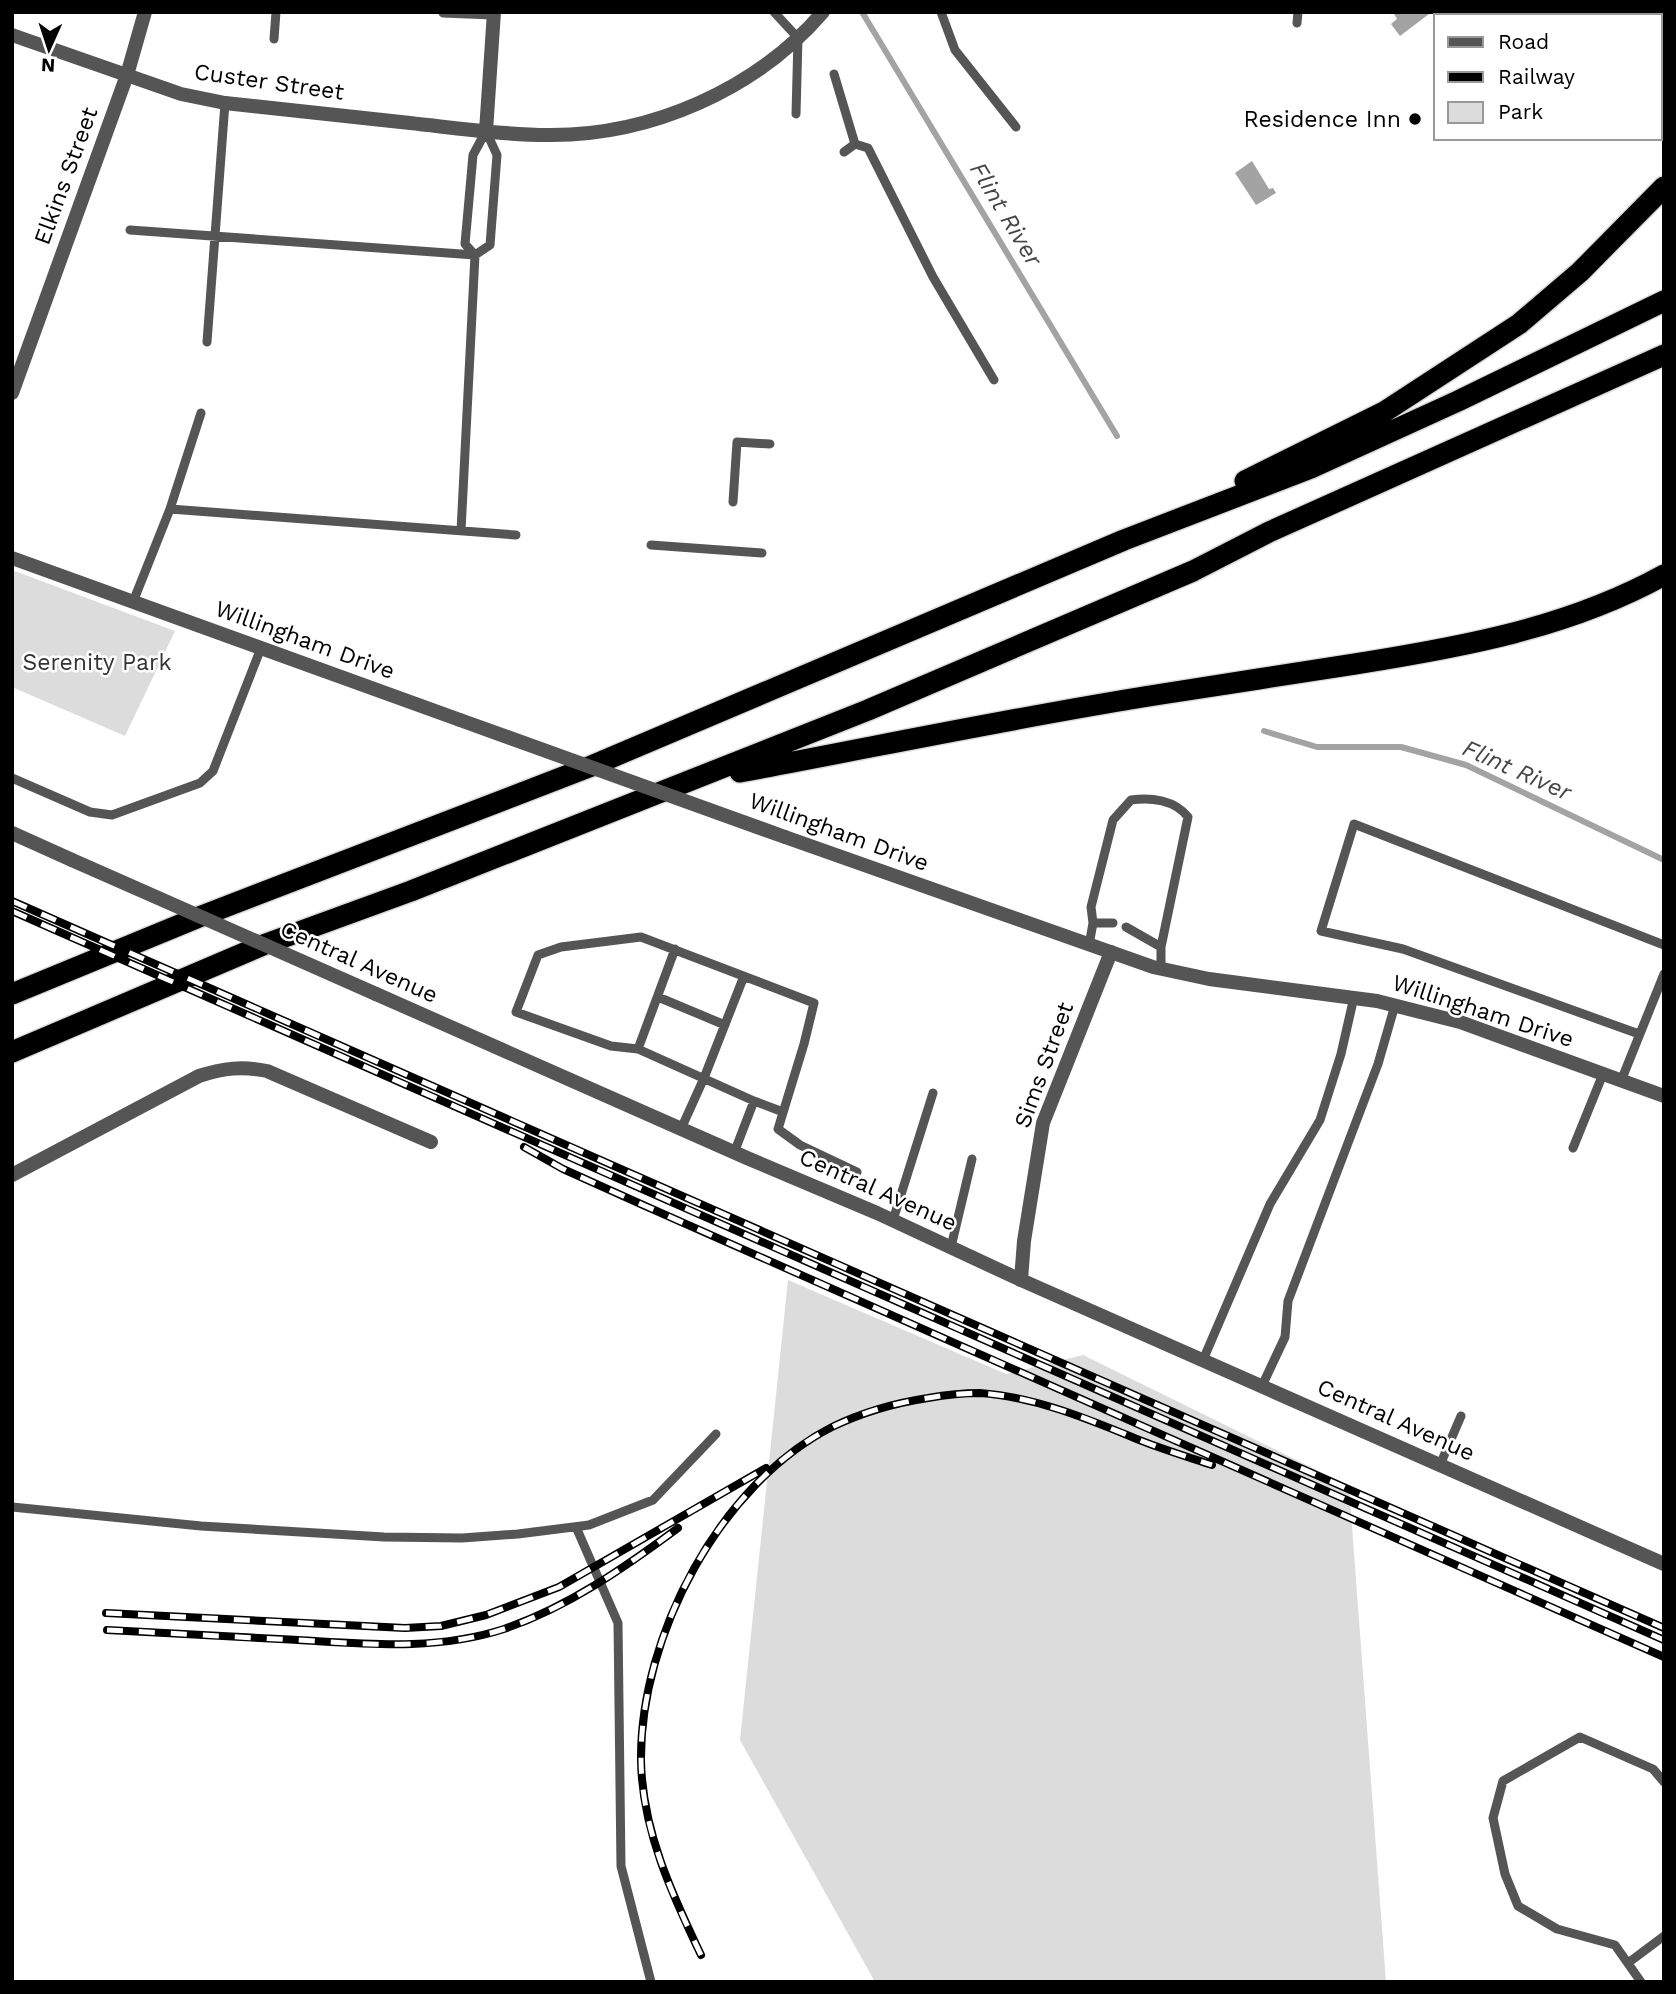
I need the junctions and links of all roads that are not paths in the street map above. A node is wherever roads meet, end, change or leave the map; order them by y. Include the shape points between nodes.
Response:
1 (145, 12) edge
2 (276, 12) edge
3 (774, 12) edge
4 (822, 12) edge
5 (941, 12) edge
6 (443, 13) edge
7 (494, 14) edge
8 (12, 35) edge
9 (798, 38) junction
10 (274, 39) dead end
11 (834, 74) dead end
12 (127, 75) junction
13 (225, 103) junction
14 (796, 114) dead end
15 (1016, 127) dead end
16 (486, 131) junction
17 (855, 144) junction
18 (844, 152) dead end
19 (1664, 187) edge
20 (130, 230) dead end
21 (215, 236) junction
22 (475, 255) junction
23 (1664, 302) edge
24 (207, 342) dead end
25 (1664, 355) edge
26 (17, 367) edge
27 (994, 380) dead end
28 (12, 393) edge
29 (201, 413) dead end
30 (770, 444) dead end
31 (733, 502) dead end
32 (170, 509) junction
33 (461, 531) junction
34 (516, 535) dead end
35 (1124, 540) junction
36 (651, 545) dead end
37 (762, 553) dead end
38 (12, 558) edge
39 (1664, 575) edge
40 (133, 602) junction
41 (261, 648) junction
42 (12, 778) edge
43 (693, 780) junction
44 (12, 833) edge
45 (1093, 923) junction
46 (1113, 923) dead end
47 (1126, 927) dead end
48 (1089, 945) junction
49 (1664, 945) edge
50 (1161, 947) junction
51 (675, 949) junction
52 (1111, 952) junction
53 (1161, 969) junction
54 (1664, 974) edge
55 (744, 976) junction
56 (12, 994) edge
57 (658, 997) junction
58 (1354, 997) junction
59 (1395, 1005) junction
60 (724, 1026) junction
61 (1639, 1034) junction
62 (638, 1049) junction
63 (12, 1052) edge
64 (1603, 1074) junction
65 (704, 1078) junction
66 (1621, 1081) junction
67 (933, 1093) dead end
68 (1664, 1096) edge
69 (754, 1101) junction
70 (783, 1112) junction
71 (681, 1129) junction
72 (431, 1142) dead end
73 (1573, 1149) dead end
74 (734, 1153) junction
75 (972, 1159) dead end
76 (857, 1172) dead end
77 (12, 1175) edge
78 (893, 1220) junction
79 (951, 1247) junction
80 (1021, 1280) junction
81 (1203, 1360) junction
82 (1262, 1386) junction
83 (1461, 1416) dead end
84 (716, 1434) dead end
85 (1440, 1465) junction
86 (12, 1507) edge
87 (576, 1527) junction
88 (1664, 1564) edge
89 (1664, 1782) edge
90 (1664, 1936) edge
91 (1628, 1963) junction
92 (651, 1982) edge
93 (1641, 1982) edge

1 - 12 street, Elkins Street
2 - 10 lane
3 - 9 lane
4 - 9 street, Custer Street
5 - 15 lane via 955,50
6 - 7 lane
7 - 16 street
8 - 12 street, Custer Street
9 - 14 lane
9 - 16 street, Custer Street via 716,95 663,117 572,134
11 - 17 lane
12 - 13 street, Custer Street
12 - 26 street, Elkins Street
13 - 16 street, Custer Street
13 - 21 lane
16 - 22 lane via 473,155 467,221 466,244
16 - 22 lane via 497,155 490,245
17 - 18 lane
17 - 27 lane via 868,148 933,277
19 - 35 highway via 1580,272 1508,332 1384,412
20 - 21 lane
21 - 22 lane
21 - 24 lane
22 - 33 lane
23 - 35 highway via 1311,468
25 - 43 highway via 1269,532 1193,571
26 - 28 street, Elkins Street
29 - 32 lane
30 - 31 lane via 737,442
32 - 33 lane
32 - 40 lane
33 - 34 lane
35 - 56 highway via 589,767
36 - 37 lane
38 - 40 street, Willingham Drive
39 - 43 highway via 1574,616 1464,646 1149,696
40 - 41 street, Willingham Drive
41 - 42 lane via 213,771 200,783 112,815 90,811
41 - 48 street, Willingham Drive, bridge
43 - 63 highway via 263,945
44 - 71 street, Central Avenue, bridge
45 - 46 lane
45 - 48 lane
45 - 50 lane via 1091,907 1113,820 1131,800 1147,798 1180,807 1188,817
47 - 50 lane
48 - 52 street, Willingham Drive
49 - 61 lane via 1354,824 1321,931 1403,949
50 - 53 lane
51 - 55 lane
51 - 57 lane
51 - 62 lane via 641,937 561,947 538,955 516,1012 611,1046
52 - 53 street, Willingham Drive
52 - 80 street, Sims Street via 1043,1123
53 - 58 street, Willingham Drive
54 - 61 lane
55 - 60 lane
55 - 70 lane via 814,1003
57 - 60 lane
57 - 62 lane
58 - 59 street, Willingham Drive
58 - 81 lane via 1320,1120 1270,1204
59 - 64 street, Willingham Drive via 1460,1022
59 - 82 lane via 1378,1064 1287,1301 1285,1337
60 - 65 lane
61 - 66 lane
62 - 65 lane
64 - 66 street, Willingham Drive
64 - 73 lane
65 - 69 lane
65 - 71 lane
66 - 68 street, Willingham Drive
67 - 78 lane
69 - 70 lane
69 - 74 lane
70 - 76 lane via 778,1129 800,1145
71 - 74 street, Central Avenue
72 - 77 street via 267,1072 223,1068 199,1076
74 - 78 street, Central Avenue
75 - 79 lane
78 - 79 street, Central Avenue
79 - 80 street, Central Avenue
80 - 81 street, Central Avenue
81 - 82 street, Central Avenue
82 - 85 street, Central Avenue
83 - 85 lane
84 - 87 lane via 653,1500
85 - 88 street, Central Avenue
86 - 87 lane via 201,1526 384,1536 462,1538
87 - 92 lane via 618,1623 621,1866
89 - 91 lane via 1653,1769 1580,1737 1503,1781 1493,1818 1505,1874 1518,1906 1557,1929 1615,1945
90 - 91 lane
91 - 93 lane

